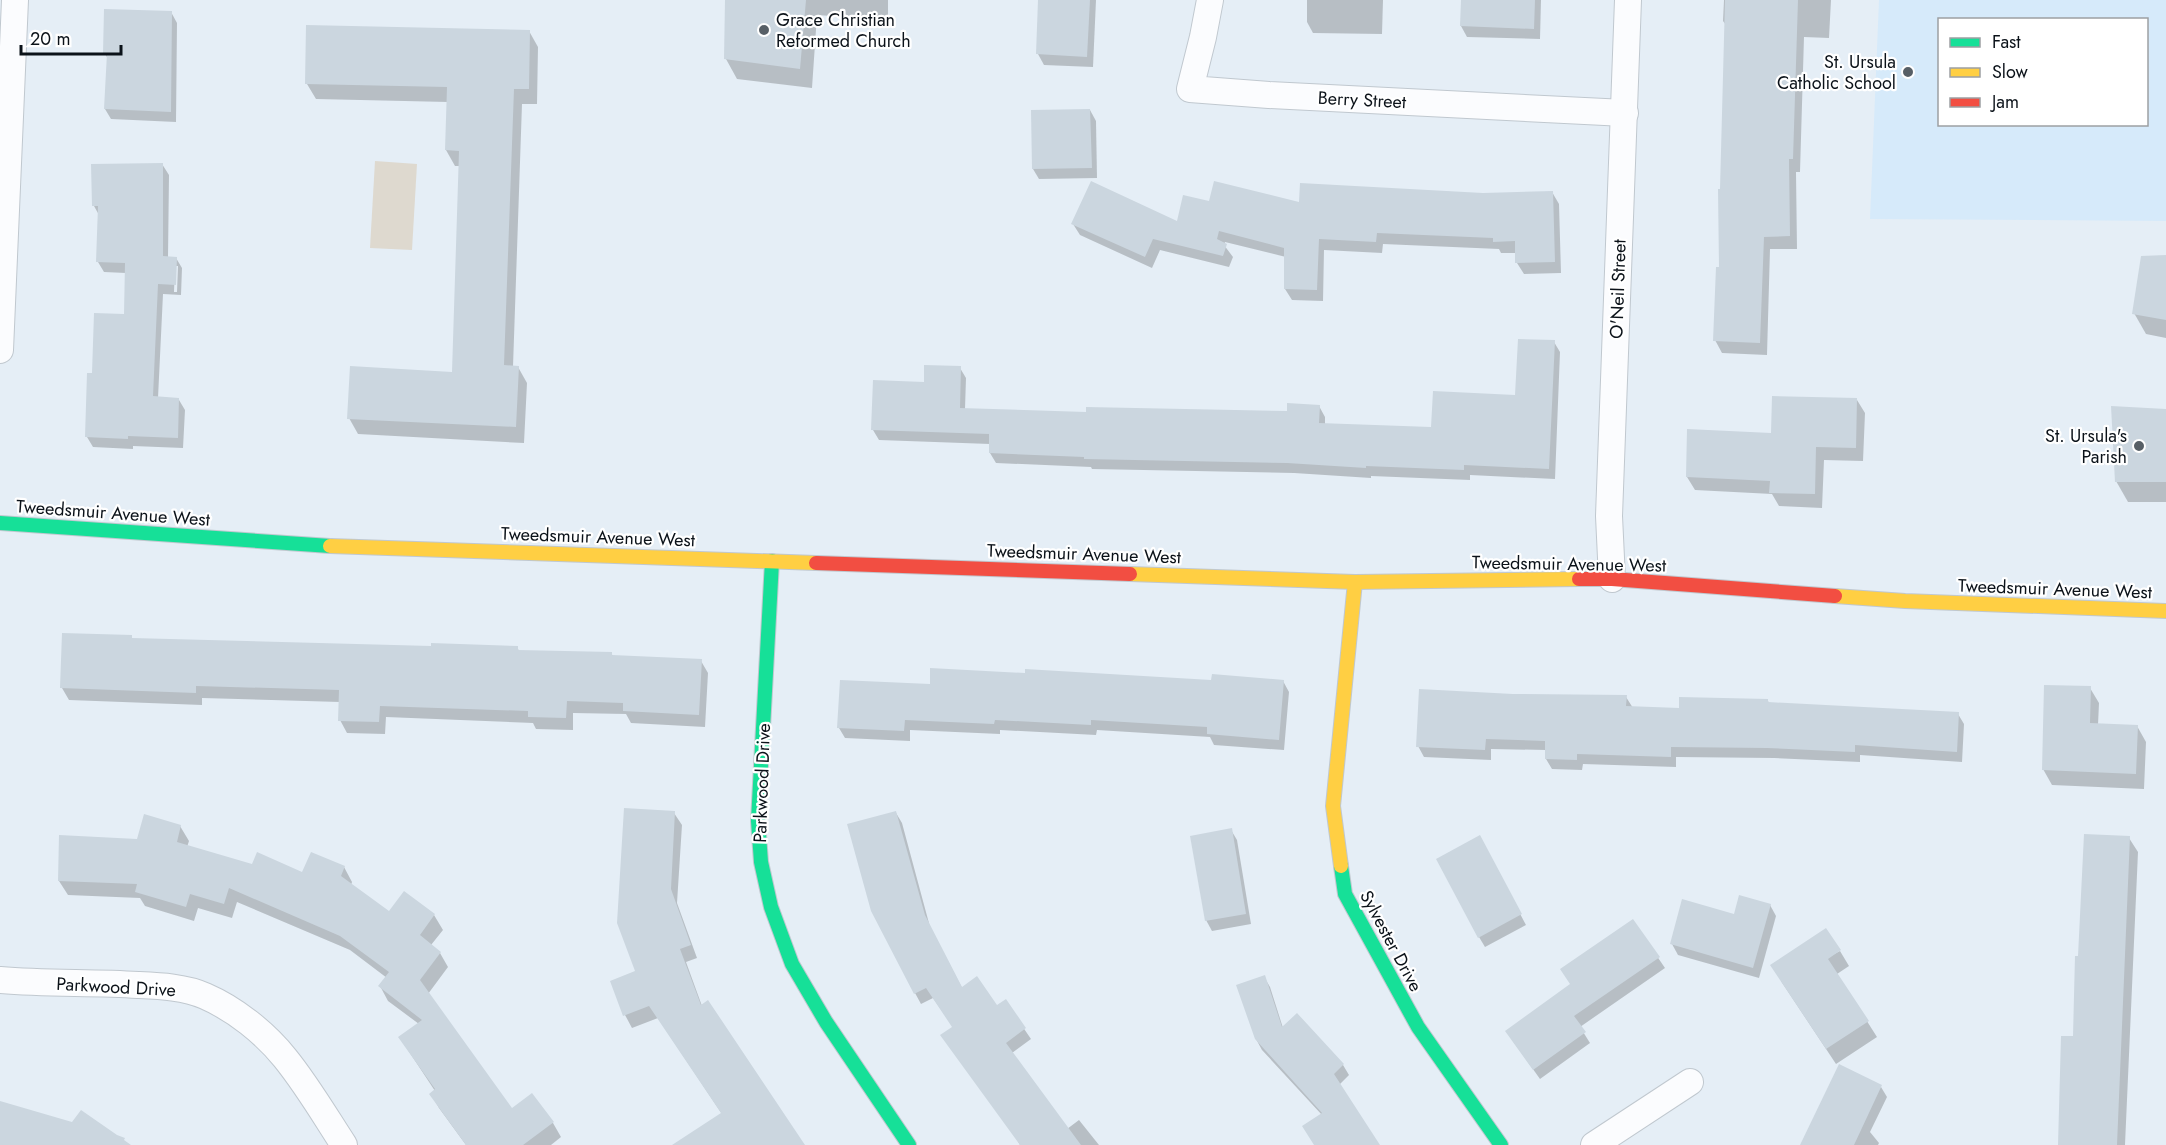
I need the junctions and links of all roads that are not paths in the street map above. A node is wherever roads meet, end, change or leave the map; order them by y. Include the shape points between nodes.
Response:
1 (1210, 0) edge
2 (1628, 0) edge
3 (10, 2) edge
4 (1625, 112) junction
5 (0, 350) edge
6 (0, 523) edge
7 (772, 561) junction
8 (1612, 579) junction
9 (1355, 582) junction
10 (2166, 611) edge
11 (0, 980) edge
12 (1690, 1082) dead end
13 (344, 1145) edge
14 (909, 1145) edge
15 (1501, 1145) edge
16 (1594, 1145) edge

1 - 4 street, Berry Street via 1190,89
2 - 4 street, O'Neil Street
3 - 5 street
4 - 8 street, O'Neil Street via 1609,516
6 - 7 street, Tweedsmuir Avenue West via 298,545
7 - 9 street, Tweedsmuir Avenue West
7 - 14 street, Parkwood Drive via 758,821 761,862 771,907 803,984
8 - 9 street, Tweedsmuir Avenue West
8 - 10 street, Tweedsmuir Avenue West via 1905,601
9 - 15 street, Sylvester Drive via 1333,806 1345,894 1418,1027
11 - 13 street, Parkwood Drive via 160,986 205,996 244,1020 285,1058
12 - 16 street

